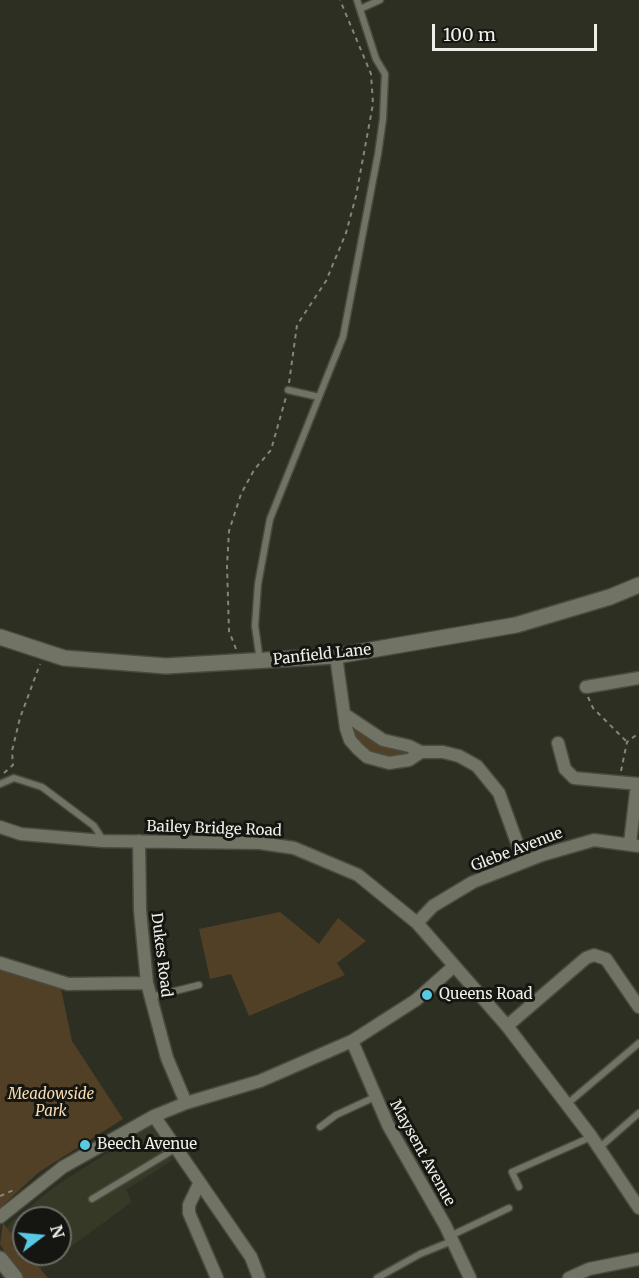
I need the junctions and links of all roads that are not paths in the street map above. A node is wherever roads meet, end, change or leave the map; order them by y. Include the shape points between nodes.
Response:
1 (357, 0) edge
2 (380, 0) edge
3 (360, 9) junction
4 (288, 390) road end
5 (319, 397) junction
6 (639, 585) edge
7 (0, 637) edge
8 (336, 656) junction
9 (260, 662) junction
10 (639, 678) edge
11 (586, 687) road end
12 (344, 714) junction
13 (558, 743) dead end
14 (421, 752) junction
15 (0, 784) edge
16 (638, 784) edge
17 (0, 827) edge
18 (103, 841) junction
19 (139, 841) junction
20 (634, 844) edge
21 (524, 862) junction
22 (417, 923) junction
23 (0, 963) edge
24 (453, 967) junction
25 (147, 983) junction
26 (199, 985) dead end
27 (151, 997) junction
28 (639, 1007) edge
29 (507, 1026) junction
30 (352, 1041) junction
31 (639, 1043) edge
32 (375, 1097) junction
33 (186, 1103) junction
34 (566, 1104) junction
35 (639, 1113) edge
36 (154, 1116) junction
37 (320, 1127) dead end
38 (591, 1136) junction
39 (599, 1148) junction
40 (174, 1149) junction
41 (199, 1184) junction
42 (519, 1187) dead end
43 (92, 1199) dead end
44 (509, 1208) dead end
45 (639, 1208) edge
46 (0, 1217) edge
47 (451, 1238) junction
48 (0, 1259) edge
49 (639, 1259) edge
50 (15, 1278) edge
51 (217, 1278) edge
52 (259, 1278) edge
53 (376, 1278) edge
54 (470, 1278) edge
55 (569, 1278) edge

1 - 3 lane
2 - 3 lane
3 - 5 lane via 385,74 384,119 343,337
4 - 5 lane
5 - 9 lane via 270,519 255,626
6 - 8 street, Panfield Lane via 516,625
7 - 9 street, Panfield Lane via 64,658 166,666
8 - 9 street, Panfield Lane
8 - 12 street
10 - 11 street
12 - 14 street via 383,740
12 - 14 street via 350,740 367,758 389,763 409,760
13 - 16 street via 565,769 574,778
14 - 21 street via 459,756 485,774 499,793
15 - 18 lane via 14,778 42,787 93,826
16 - 20 street
17 - 18 street, Bailey Bridge Road via 21,834
18 - 19 street, Bailey Bridge Road
19 - 22 street, Bailey Bridge Road via 260,843 294,848 358,875
19 - 25 street, Dukes Road
20 - 21 street, Glebe Avenue via 594,840
21 - 22 street, Glebe Avenue via 473,882 433,906
22 - 24 street, Bailey Bridge Road
23 - 25 street via 68,984
24 - 29 street, Bailey Bridge Road
24 - 30 street via 416,1000
25 - 27 street, Dukes Road
26 - 27 lane
27 - 33 street, Dukes Road via 167,1058
28 - 29 street via 606,958 594,955
29 - 34 street, Bailey Bridge Road
30 - 32 street, Maysent Avenue
30 - 33 street via 260,1081
31 - 34 lane
32 - 37 lane
32 - 47 street, Maysent Avenue
33 - 36 street
34 - 38 street, Bailey Bridge Road
35 - 39 lane
36 - 40 street
36 - 46 street via 63,1167
38 - 39 street, Bailey Bridge Road
38 - 42 lane via 512,1172
39 - 45 street, Bailey Bridge Road
40 - 41 street
40 - 43 lane
41 - 51 street via 189,1213
41 - 52 street via 251,1257
44 - 47 lane
47 - 53 lane
47 - 54 street, Maysent Avenue
48 - 50 street
49 - 55 street via 589,1269

